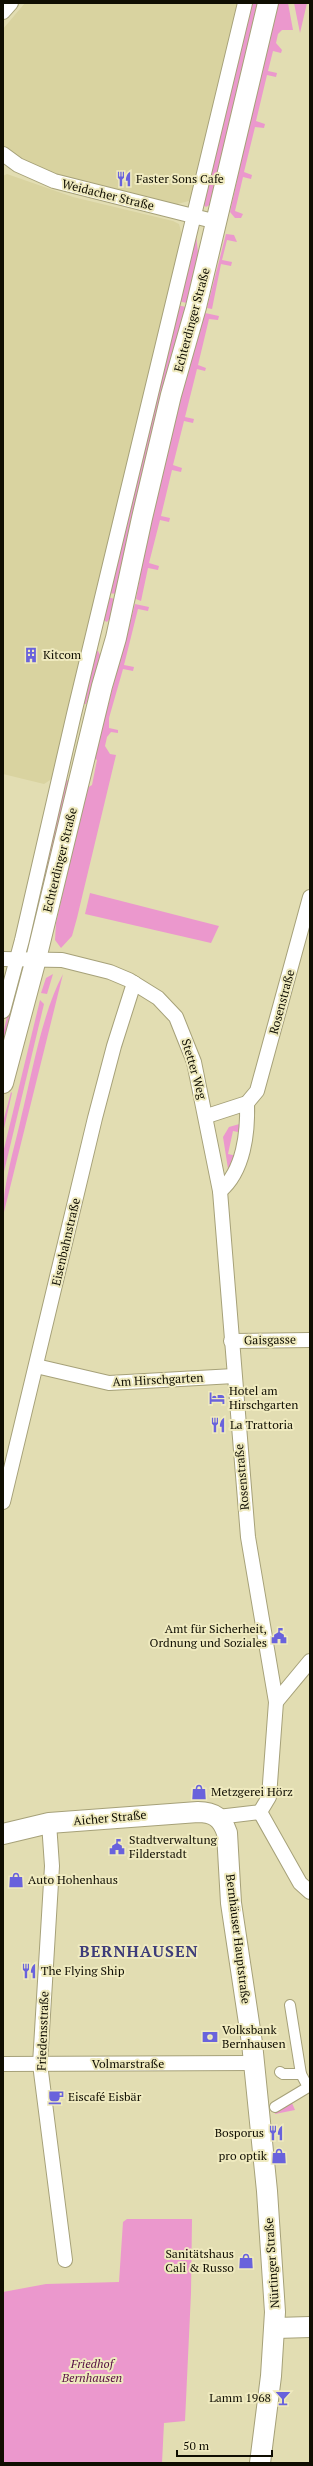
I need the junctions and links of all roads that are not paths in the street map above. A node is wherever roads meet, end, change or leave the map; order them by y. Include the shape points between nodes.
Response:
1 (11, 3) edge
2 (245, 3) edge
3 (268, 3) edge
4 (3, 12) edge
5 (3, 154) edge
6 (193, 216) junction
7 (217, 222) junction
8 (93, 633) junction
9 (116, 638) junction
10 (310, 897) edge
11 (3, 959) edge
12 (27, 959) junction
13 (134, 983) junction
14 (3, 1011) edge
15 (3, 1083) edge
16 (247, 1103) junction
17 (206, 1116) junction
18 (220, 1191) junction
19 (310, 1340) edge
20 (231, 1341) junction
21 (36, 1366) junction
22 (234, 1376) junction
23 (3, 1502) edge
24 (310, 1662) edge
25 (276, 1702) junction
26 (260, 1812) junction
27 (218, 1817) junction
28 (49, 1824) junction
29 (3, 1834) edge
30 (310, 1892) edge
31 (290, 2005) dead end
32 (253, 2063) junction
33 (3, 2064) edge
34 (40, 2064) junction
35 (280, 2072) dead end
36 (300, 2074) junction
37 (306, 2092) edge
38 (275, 2107) dead end
39 (65, 2260) dead end
40 (310, 2327) edge
41 (276, 2328) junction
42 (260, 2463) edge

1 - 4 street
2 - 6 street, Echterdinger Straße
3 - 7 main road, Echterdinger Straße
5 - 6 street, Weidacher Straße via 18,165 54,181
6 - 7 street, Weidacher Straße
6 - 8 street, Echterdinger Straße
7 - 9 main road, Echterdinger Straße via 170,403
8 - 9 street
8 - 12 street, Echterdinger Straße
9 - 12 main road, Echterdinger Straße
10 - 16 street, Rosenstraße via 257,1091
11 - 12 street, Stetter Weg
12 - 13 street, Stetter Weg via 62,960 122,976
12 - 14 street, Echterdinger Straße
12 - 15 main road, Echterdinger Straße
13 - 17 street, Stetter Weg via 158,998 176,1017 191,1051
13 - 21 street, Eisenbahnstraße via 95,1118
16 - 17 street
16 - 18 street via 246,1130 237,1170 233,1179
17 - 18 street, Stetter Weg
18 - 20 street, Rosenstraße
19 - 20 street, Gaisgasse
20 - 22 street, Rosenstraße
21 - 22 street, Am Hirschgarten via 101,1382 118,1383
21 - 23 street, Eisenbahnstraße
22 - 25 street, Rosenstraße via 248,1537
24 - 25 street
25 - 26 street, Rosenstraße via 269,1797
26 - 27 street
26 - 30 street via 300,1884
27 - 28 main road, Aicher Straße via 198,1812
27 - 32 main road, Bernhäuser Hauptstraße via 227,1833 231,1903
28 - 29 main road, Aicher Straße
28 - 34 street, Friedensstraße via 52,1866
31 - 36 street
32 - 34 street, Volmarstraße
32 - 41 main road, Nürtinger Straße via 267,2191
33 - 34 street, Volmarstraße
34 - 39 street, Friedensstraße
35 - 36 street
36 - 37 street
37 - 38 street
40 - 41 main road
41 - 42 main road, Nürtinger Straße

